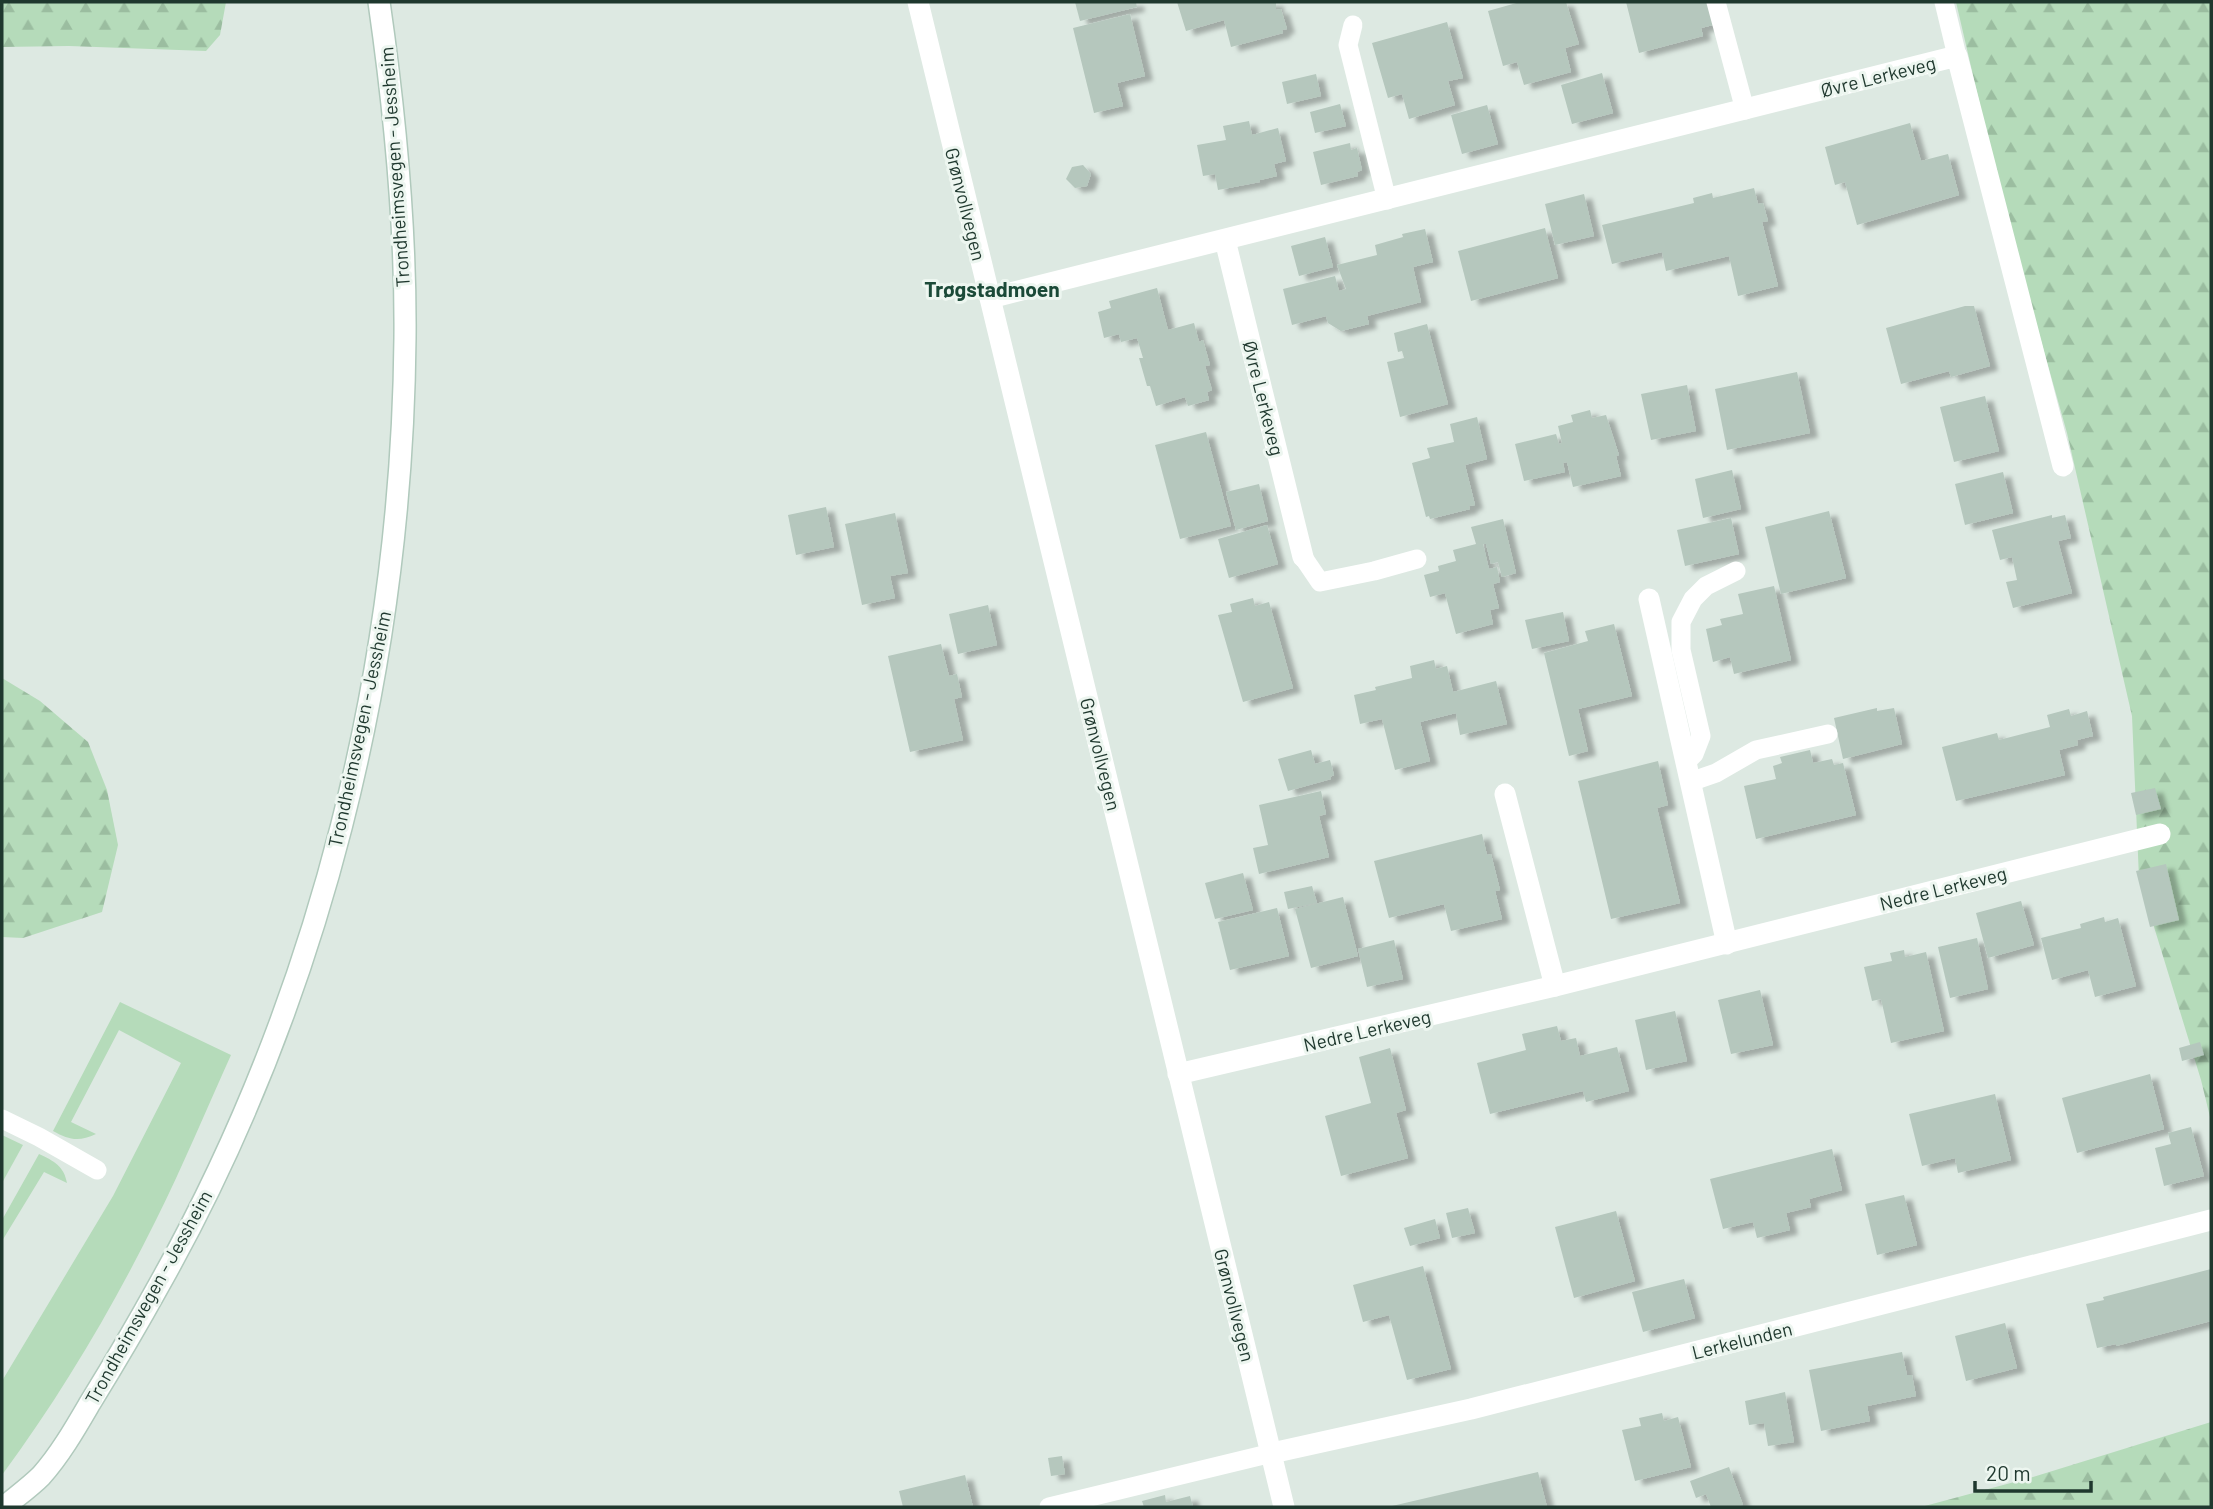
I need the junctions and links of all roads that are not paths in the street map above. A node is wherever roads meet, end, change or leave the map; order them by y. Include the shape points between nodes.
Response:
1 (379, 2) edge
2 (918, 2) edge
3 (1716, 2) edge
4 (1944, 2) edge
5 (1353, 25) dead end
6 (1958, 56) junction
7 (1745, 110) junction
8 (1387, 200) junction
9 (1226, 240) junction
10 (990, 298) junction
11 (2063, 466) dead end
12 (1303, 557) joint
13 (1417, 559) dead end
14 (1736, 571) dead end
15 (1649, 600) dead end
16 (1828, 734) dead end
17 (1688, 772) junction
18 (1505, 794) dead end
19 (2160, 834) dead end
20 (1727, 944) junction
21 (1555, 986) junction
22 (1178, 1074) junction
23 (2, 1119) edge
24 (97, 1170) dead end
25 (2211, 1220) edge
26 (1272, 1453) junction
27 (42, 1475) junction
28 (4, 1507) edge
29 (31, 1507) edge
30 (1049, 1507) edge
31 (1284, 1507) edge

1 - 27 street, Trondheimsvegen - Jessheim via 402,221 403,404 390,564 355,768 306,945 241,1117 172,1262 74,1430
2 - 10 street, Grønvollvegen
3 - 7 lane
4 - 6 lane
5 - 8 lane via 1348,45
6 - 7 street, Øvre Lerkeveg
6 - 11 street, Øvre Lerkeveg
7 - 8 street, Øvre Lerkeveg
8 - 9 street, Øvre Lerkeveg
9 - 10 street, Øvre Lerkeveg
9 - 12 street, Øvre Lerkeveg
10 - 22 street, Grønvollvegen
12 - 13 lane via 1320,582
14 - 17 lane via 1706,586 1682,622 1681,650 1701,736
15 - 17 street
16 - 17 lane via 1756,750 1716,774
17 - 20 street
18 - 21 street
19 - 20 street, Nedre Lerkeveg
20 - 21 street, Nedre Lerkeveg
21 - 22 street, Nedre Lerkeveg
22 - 26 street, Grønvollvegen
23 - 24 lane
25 - 26 street, Lerkelunden via 1471,1409
26 - 30 lane
26 - 31 street, Grønvollvegen
27 - 28 street, Trondheimsvegen - Jessheim
27 - 29 street, Trondheimsvegen - Jessheim

